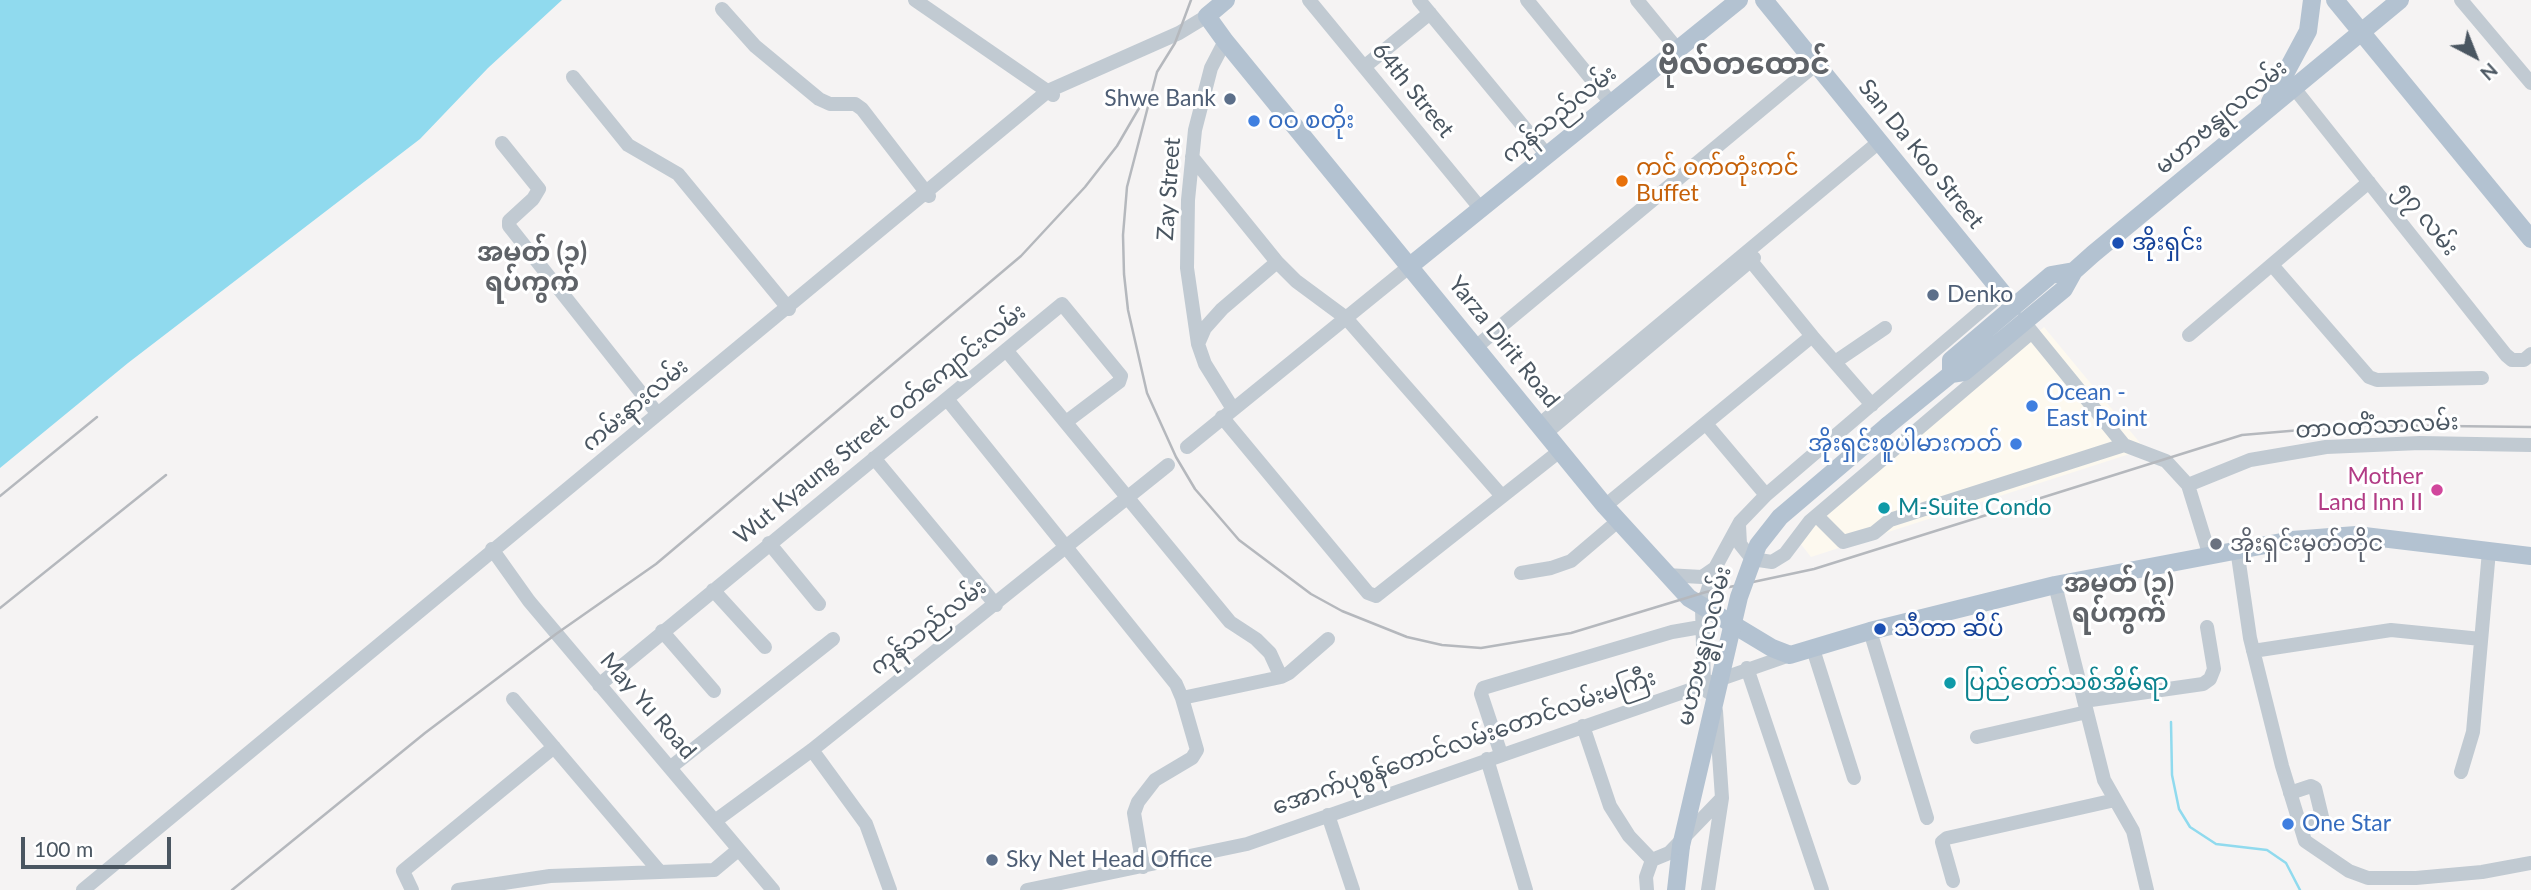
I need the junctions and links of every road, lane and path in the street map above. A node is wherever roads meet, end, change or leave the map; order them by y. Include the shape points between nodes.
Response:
1 (915, 0) edge
2 (1226, 0) edge
3 (1239, 0) edge
4 (1309, 0) edge
5 (1419, 0) edge
6 (1527, 0) edge
7 (1637, 0) edge
8 (1739, 0) edge
9 (1765, 0) edge
10 (2312, 0) edge
11 (2335, 0) edge
12 (2400, 0) edge
13 (2461, 0) edge
14 (722, 9) dead end
15 (1430, 13) junction
16 (1210, 19) junction
17 (2361, 33) junction
18 (1225, 41) junction
19 (1678, 50) junction
20 (1816, 64) junction
21 (1364, 67) junction
22 (573, 77) dead end
23 (2531, 83) edge
24 (2294, 88) junction
25 (1051, 93) junction
26 (1611, 103) junction
27 (2265, 111) junction
28 (502, 143) dead end
29 (1882, 145) junction
30 (1546, 155) junction
31 (1192, 156) junction
32 (2369, 183) junction
33 (928, 194) junction
34 (1481, 209) junction
35 (2531, 239) edge
36 (1748, 257) junction
37 (1278, 262) junction
38 (2272, 265) junction
39 (1410, 266) junction
40 (2074, 271) junction
41 (2008, 300) junction
42 (788, 308) junction
43 (1346, 318) junction
44 (2028, 327) junction
45 (1885, 328) dead end
46 (2189, 335) dead end
47 (1812, 336) junction
48 (1198, 344) junction
49 (1476, 347) junction
50 (1006, 350) junction
51 (2531, 354) edge
52 (1835, 362) junction
53 (1951, 374) junction
54 (2482, 378) dead end
55 (947, 399) junction
56 (1871, 404) junction
57 (657, 412) junction
58 (1228, 413) junction
59 (1066, 422) junction
60 (1707, 425) junction
61 (1542, 429) junction
62 (2124, 445) junction
63 (2531, 445) edge
64 (1187, 447) dead end
65 (1561, 450) junction
66 (874, 458) junction
67 (1167, 465) dead end
68 (2188, 485) junction
69 (1501, 495) junction
70 (1766, 495) junction
71 (1128, 498) junction
72 (1605, 506) junction
73 (1817, 516) junction
74 (1618, 521) junction
75 (1740, 522) junction
76 (769, 543) junction
77 (1067, 547) junction
78 (2237, 549) junction
79 (494, 551) junction
80 (2489, 551) junction
81 (2209, 554) junction
82 (2531, 556) edge
83 (1715, 568) junction
84 (1521, 573) dead end
85 (1666, 575) junction
86 (2055, 585) junction
87 (713, 590) junction
88 (819, 604) dead end
89 (996, 605) junction
90 (1702, 607) junction
91 (1701, 627) junction
92 (2207, 627) dead end
93 (662, 631) junction
94 (1870, 631) junction
95 (832, 639) dead end
96 (1328, 639) dead end
97 (2481, 639) junction
98 (765, 647) dead end
99 (1812, 649) junction
100 (2253, 651) junction
101 (1790, 655) junction
102 (1747, 668) junction
103 (1281, 677) junction
104 (1704, 684) junction
105 (599, 685) junction
106 (714, 691) dead end
107 (1182, 698) junction
108 (513, 699) dead end
109 (2086, 706) junction
110 (1583, 726) junction
111 (1977, 737) dead end
112 (554, 747) junction
113 (812, 750) junction
114 (1494, 757) junction
115 (671, 767) junction
116 (2461, 772) dead end
117 (1854, 778) dead end
118 (2290, 793) junction
119 (1722, 799) junction
120 (2115, 800) junction
121 (1328, 815) junction
122 (1927, 818) dead end
123 (715, 821) junction
124 (2301, 827) junction
125 (738, 850) junction
126 (1652, 860) junction
127 (2531, 863) edge
128 (1143, 867) junction
129 (660, 872) junction
130 (1953, 881) dead end
131 (83, 890) edge
132 (90, 890) edge
133 (412, 890) edge
134 (458, 890) edge
135 (774, 890) edge
136 (890, 890) edge
137 (1027, 890) edge
138 (1353, 890) edge
139 (1526, 890) edge
140 (1647, 890) edge
141 (1675, 890) edge
142 (1708, 890) edge
143 (1822, 890) edge
144 (2147, 890) edge

1 - 25 street
2 - 16 main road, ကမ်းနားလမ်း
3 - 16 main road, ကမ်းနားလမ်း
4 - 21 street, 64th Street
5 - 15 street
6 - 26 street
7 - 19 street
8 - 19 main road, ကုန်သည်လမ်း
9 - 20 main road, San Da Koo Street
10 - 27 main road via 2308,31
11 - 17 main road
12 - 17 main road, မဟာဗန္ဓုလလမ်း
13 - 23 street
14 - 33 street via 755,46 819,99 862,109
15 - 21 street
15 - 30 street
16 - 18 main road, Yarza Dirit Road
16 - 25 street, ကမ်းနားလမ်း via 1186,39
17 - 24 main road, မဟာဗန္ဓုလလမ်း
17 - 35 main road
18 - 31 street, Zay Street via 1210,68
18 - 39 main road, Yarza Dirit Road
19 - 26 main road, ကုန်သည်လမ်း
20 - 29 main road, San Da Koo Street
20 - 49 street
21 - 34 street, 64th Street
22 - 42 street via 628,145 678,174
24 - 27 main road, မဟာဗန္ဓုလလမ်း
24 - 32 street, ၅၇ လမ်း
25 - 33 street, ကမ်းနားလမ်း
26 - 30 main road, ကုန်သည်လမ်း
27 - 40 main road, မဟာဗန္ဓုလလမ်း
28 - 57 street via 539,189 509,220 509,226
29 - 36 street
29 - 41 main road, San Da Koo Street
30 - 34 main road, ကုန်သည်လမ်း
31 - 37 street
31 - 48 street, Zay Street via 1186,268
32 - 38 street
32 - 51 street, ၅၇ လမ်း via 2506,355 2524,360
33 - 42 street, ကမ်းနားလမ်း
34 - 39 main road, ကုန်သည်လမ်း
36 - 47 street
36 - 61 street
37 - 43 street
37 - 48 street via 1222,309
38 - 46 street
38 - 54 street via 2369,377
39 - 43 street
39 - 49 main road, Yarza Dirit Road
40 - 41 main road, မဟာဗန္ဓုလလမ်း via 2051,275
40 - 44 main road, မဟာဗန္ဓုလလမ်း via 2064,289
41 - 53 main road, မဟာဗန္ဓုလလမ်း via 1951,360
41 - 56 street
42 - 57 street, ကမ်းနားလမ်း
42 - 79 street, ကမ်းနားလမ်း
43 - 58 street
43 - 69 street
44 - 53 main road, မဟာဗန္ဓုလလမ်း via 1964,372
44 - 62 street
44 - 73 street
45 - 52 street
47 - 52 street
47 - 60 street
48 - 58 street, Zay Street
49 - 61 main road, Yarza Dirit Road
50 - 55 street, Wut Kyaung Street ဝတ်ကျောင်းလမ်း
50 - 59 street
50 - 59 street, Wut Kyaung Street ဝတ်ကျောင်းလမ်း via 1065,306 1121,379
52 - 56 street
53 - 141 main road, မဟာဗန္ဓုလလမ်း, bridge via 1780,517 1758,545 1739,597 1681,846
55 - 66 street, Wut Kyaung Street ဝတ်ကျောင်းလမ်း
55 - 77 street
56 - 70 street
57 - 79 street, ကမ်းနားလမ်း
58 - 64 street
58 - 69 street, Zay Street via 1368,593 1376,596
59 - 71 street
60 - 70 street
60 - 72 street
61 - 65 main road, Yarza Dirit Road
62 - 68 street via 2166,461
62 - 73 street via 1890,520 1874,533 1843,542
63 - 68 street, တာဝတိံသာလမ်း via 2326,447 2250,460
65 - 69 street
65 - 72 main road, Yarza Dirit Road
66 - 76 street, Wut Kyaung Street ဝတ်ကျောင်းလမ်း
66 - 89 street
67 - 71 street, ကုန်သည်လမ်း
68 - 81 street
70 - 75 street
71 - 77 street, ကုန်သည်လမ်း
71 - 103 street via 1230,622 1270,653
72 - 74 main road, Yarza Dirit Road
73 - 75 street via 1785,554 1772,562 1760,562 1745,553 1740,544
74 - 84 street via 1570,561
74 - 85 main road, Yarza Dirit Road
75 - 83 street
76 - 87 street, Wut Kyaung Street ဝတ်ကျောင်းလမ်း
76 - 88 street
77 - 89 street, ကုန်သည်လမ်း
77 - 107 street via 1176,684
78 - 80 main road, အောက်ပုစွန်တောင်လမ်းတောင်လမ်းမကြီး via 2356,535
78 - 81 main road, အောက်ပုစွန်တောင်လမ်းတောင်လမ်းမကြီး
78 - 100 street
79 - 105 street, May Yu Road
79 - 131 street, ကမ်းနားလမ်း
79 - 132 street, ကမ်းနားလမ်း
80 - 82 main road, အောက်ပုစွန်တောင်လမ်းတောင်လမ်းမကြီး
80 - 97 street
81 - 86 main road, အောက်ပုစွန်တောင်လမ်းတောင်လမ်းမကြီး
83 - 85 street via 1702,577
83 - 90 street
85 - 90 main road, Yarza Dirit Road
86 - 94 main road, အောက်ပုစွန်တောင်လမ်းတောင်လမ်းမကြီး
86 - 109 street
87 - 93 street, Wut Kyaung Street ဝတ်ကျောင်းလမ်း
87 - 98 street
89 - 113 street, ကုန်သည်လမ်း
90 - 91 street
90 - 101 main road, Yarza Dirit Road
91 - 104 street
91 - 114 street via 1483,688
92 - 109 street via 2214,669 2203,684
93 - 105 street, Wut Kyaung Street ဝတ်ကျောင်းလမ်း
93 - 106 street
94 - 99 main road, အောက်ပုစွန်တောင်လမ်းတောင်လမ်းမကြီး
94 - 122 street
95 - 115 street
96 - 103 street
97 - 100 street via 2391,630
97 - 116 street via 2473,732
99 - 101 main road, အောက်ပုစွန်တောင်လမ်းတောင်လမ်းမကြီး
99 - 117 street
100 - 118 street
101 - 102 street, အောက်ပုစွန်တောင်လမ်းတောင်လမ်းမကြီး
102 - 104 street, အောက်ပုစွန်တောင်လမ်းတောင်လမ်းမကြီး
102 - 143 street
103 - 107 street
104 - 110 street, အောက်ပုစွန်တောင်လမ်းတောင်လမ်းမကြီး
104 - 119 street via 1716,712
105 - 115 street, May Yu Road
107 - 128 street via 1197,750 1192,758 1155,780 1138,802 1134,813
108 - 112 street
109 - 111 street
109 - 120 street via 2104,780
110 - 114 street, အောက်ပုစွန်တောင်လမ်းတောင်လမ်းမကြီး
110 - 126 street via 1610,806
112 - 129 street
112 - 133 street via 403,871
113 - 123 street, ကုန်သည်လမ်း
113 - 136 street via 866,824
114 - 121 street, အောက်ပုစွန်တောင်လမ်းတောင်လမ်းမကြီး
114 - 139 street
115 - 123 street, May Yu Road
118 - 124 street
118 - 124 street via 2315,788 2323,821
119 - 126 street via 1669,853
119 - 142 street
120 - 130 street via 1947,838 1942,842
120 - 144 street via 2133,831
121 - 128 street, အောက်ပုစွန်တောင်လမ်းတောင်လမ်းမကြီး via 1247,844
121 - 138 street
123 - 125 street, May Yu Road
124 - 127 street via 2305,841 2349,871 2368,878 2482,872
125 - 129 street via 713,870
125 - 135 street, May Yu Road
126 - 140 street
128 - 137 street, အောက်ပုစွန်တောင်လမ်းတောင်လမ်းမကြီး
129 - 134 street via 550,876

